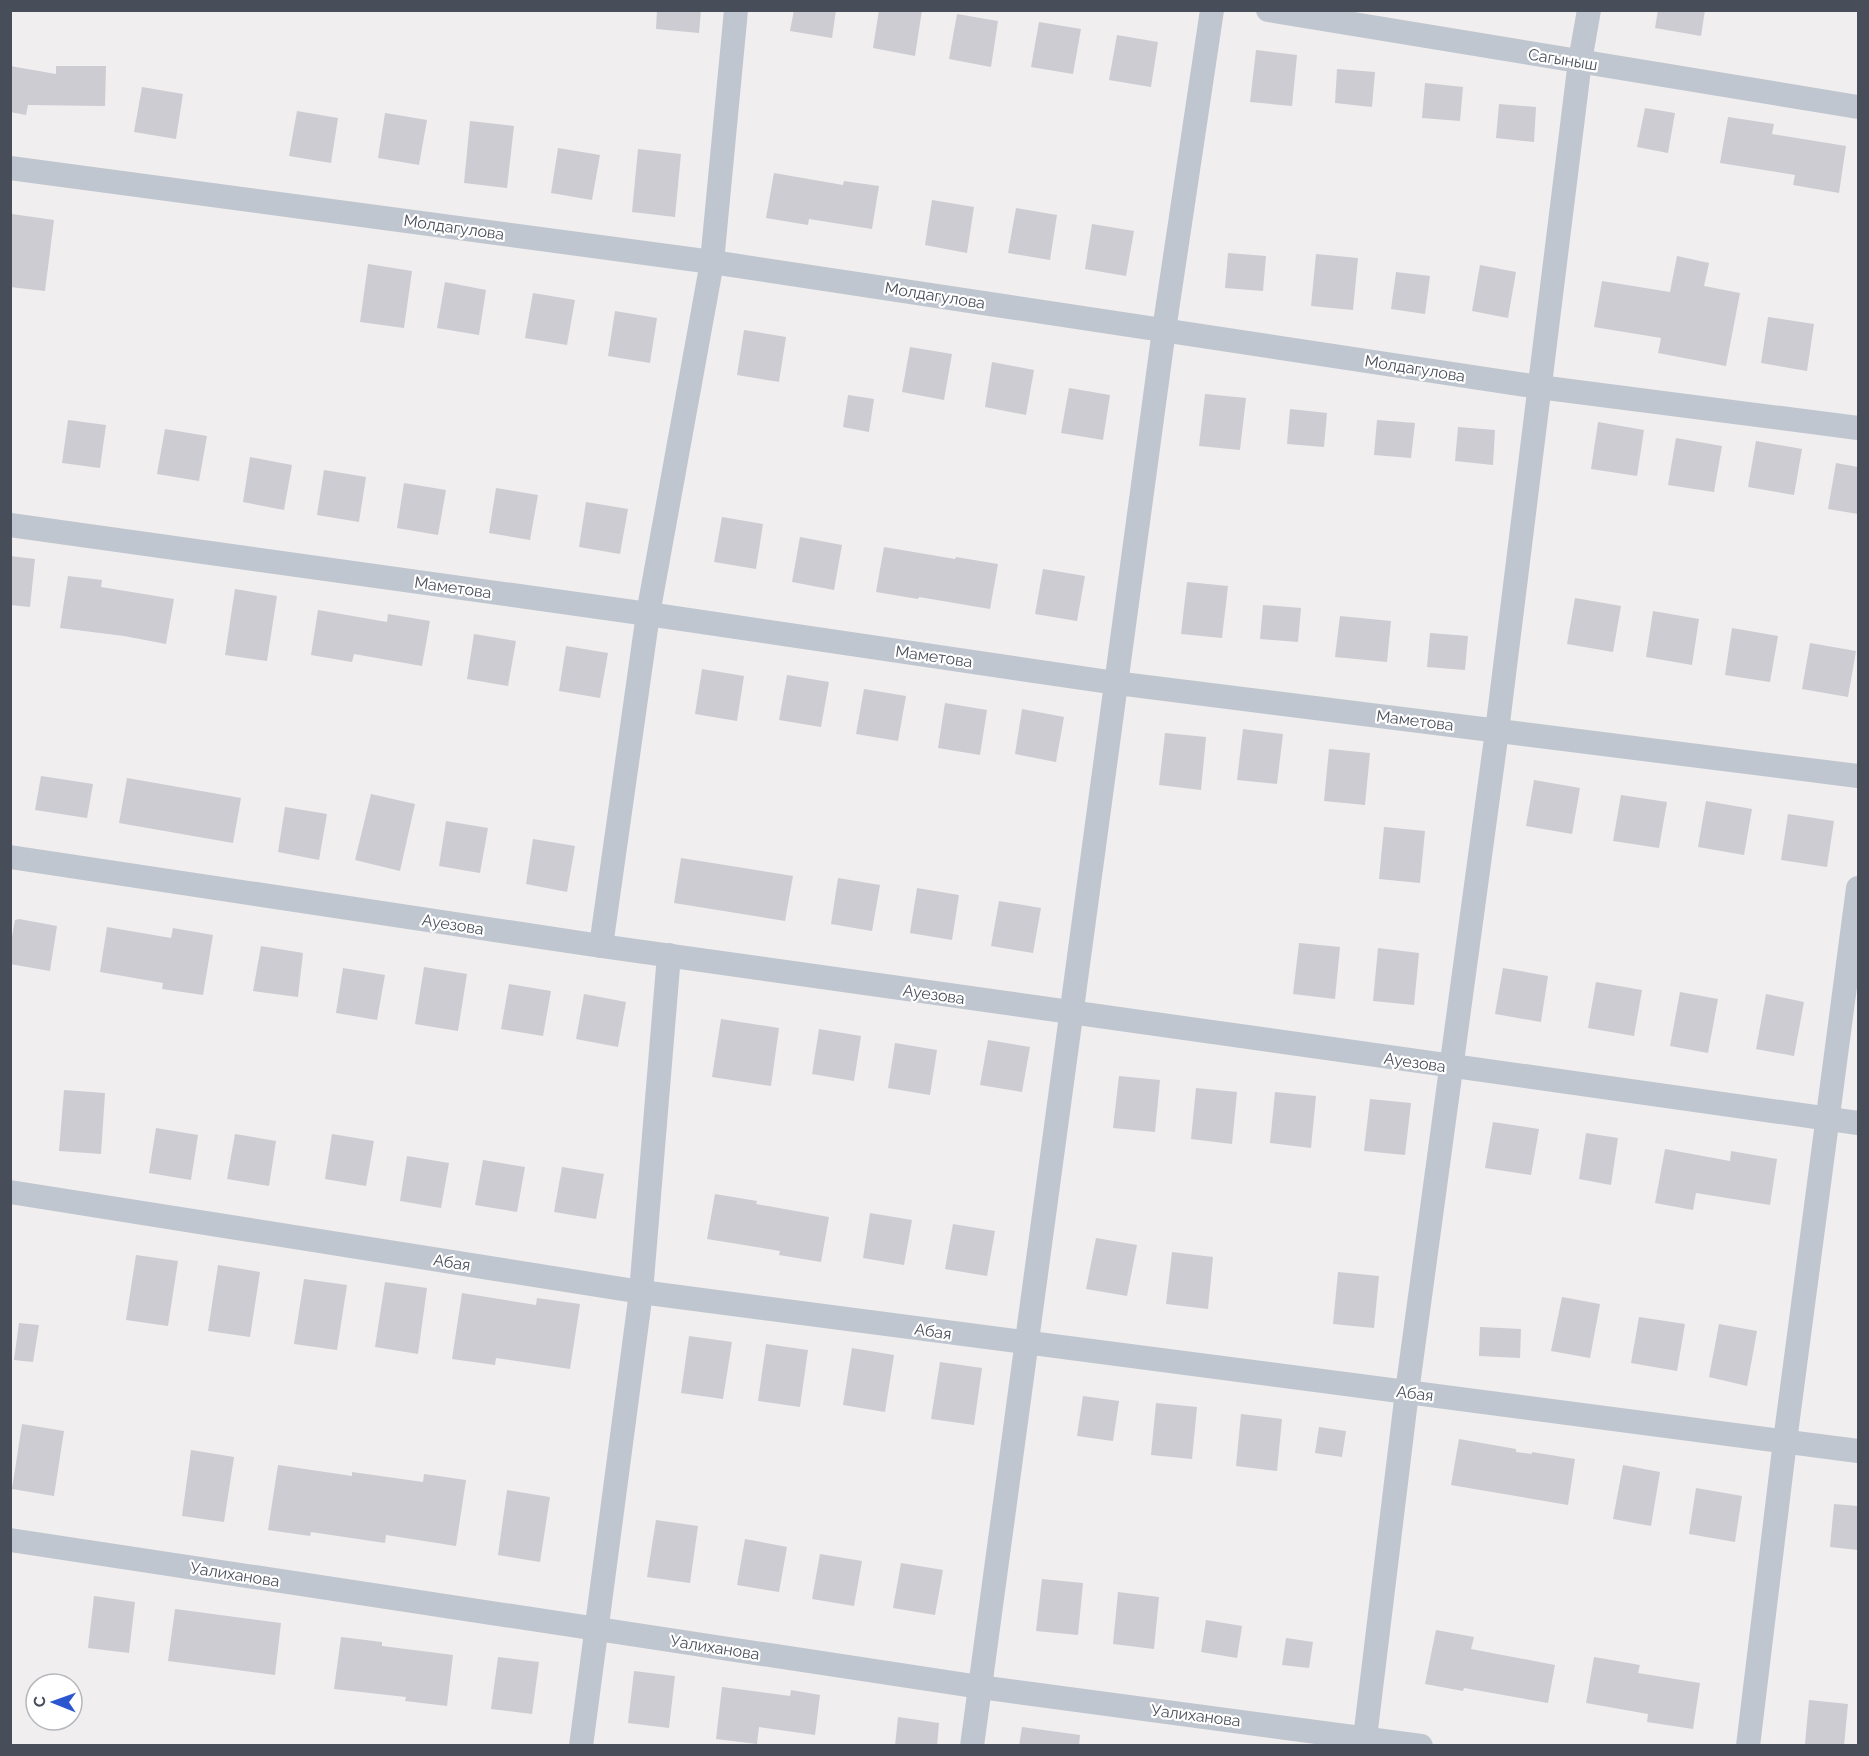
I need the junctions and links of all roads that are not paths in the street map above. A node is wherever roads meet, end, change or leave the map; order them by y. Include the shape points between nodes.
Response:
1 (736, 10) edge
2 (1212, 10) edge
3 (1268, 10) edge
4 (1589, 10) edge
5 (1580, 61) junction
6 (1858, 107) edge
7 (10, 168) edge
8 (712, 262) junction
9 (1164, 330) junction
10 (1539, 387) junction
11 (1858, 428) edge
12 (10, 525) edge
13 (648, 614) junction
14 (1116, 683) junction
15 (1497, 730) junction
16 (1858, 776) edge
17 (10, 857) edge
18 (1858, 888) edge
19 (601, 946) junction
20 (669, 955) junction
21 (1070, 1013) junction
22 (1452, 1067) junction
23 (1828, 1119) junction
24 (1858, 1123) edge
25 (10, 1192) edge
26 (641, 1292) junction
27 (1026, 1343) junction
28 (1407, 1392) junction
29 (1785, 1441) junction
30 (1858, 1451) edge
31 (10, 1540) edge
32 (596, 1629) junction
33 (980, 1687) junction
34 (1364, 1741) edge
35 (581, 1746) edge
36 (972, 1746) edge
37 (1421, 1746) edge
38 (1748, 1746) edge

1 - 8 street
2 - 9 street
3 - 5 street, Сагыныш
4 - 5 street
5 - 6 street, Сагыныш
5 - 10 street
7 - 8 street, Молдагулова
8 - 9 street, Молдагулова
8 - 13 street
9 - 10 street, Молдагулова
9 - 14 street
10 - 11 street, Молдагулова
10 - 15 street
12 - 13 street, Маметова
13 - 14 street, Маметова
13 - 19 street
14 - 15 street, Маметова
14 - 21 street
15 - 16 street, Маметова
15 - 22 street
17 - 19 street, Ауезова
18 - 23 street
19 - 20 street, Ауезова
20 - 21 street, Ауезова
20 - 26 street
21 - 22 street, Ауезова
21 - 27 street
22 - 23 street, Ауезова
22 - 28 street
23 - 24 street, Ауезова
23 - 29 street
25 - 26 street, Абая
26 - 27 street, Абая
26 - 32 street
27 - 28 street, Абая
27 - 33 street
28 - 29 street, Абая
28 - 34 street
29 - 30 street, Абая
29 - 38 street
31 - 32 street, Уалиханова
32 - 33 street, Уалиханова
32 - 35 street
33 - 34 street, Уалиханова
33 - 36 street
34 - 37 street, Уалиханова

